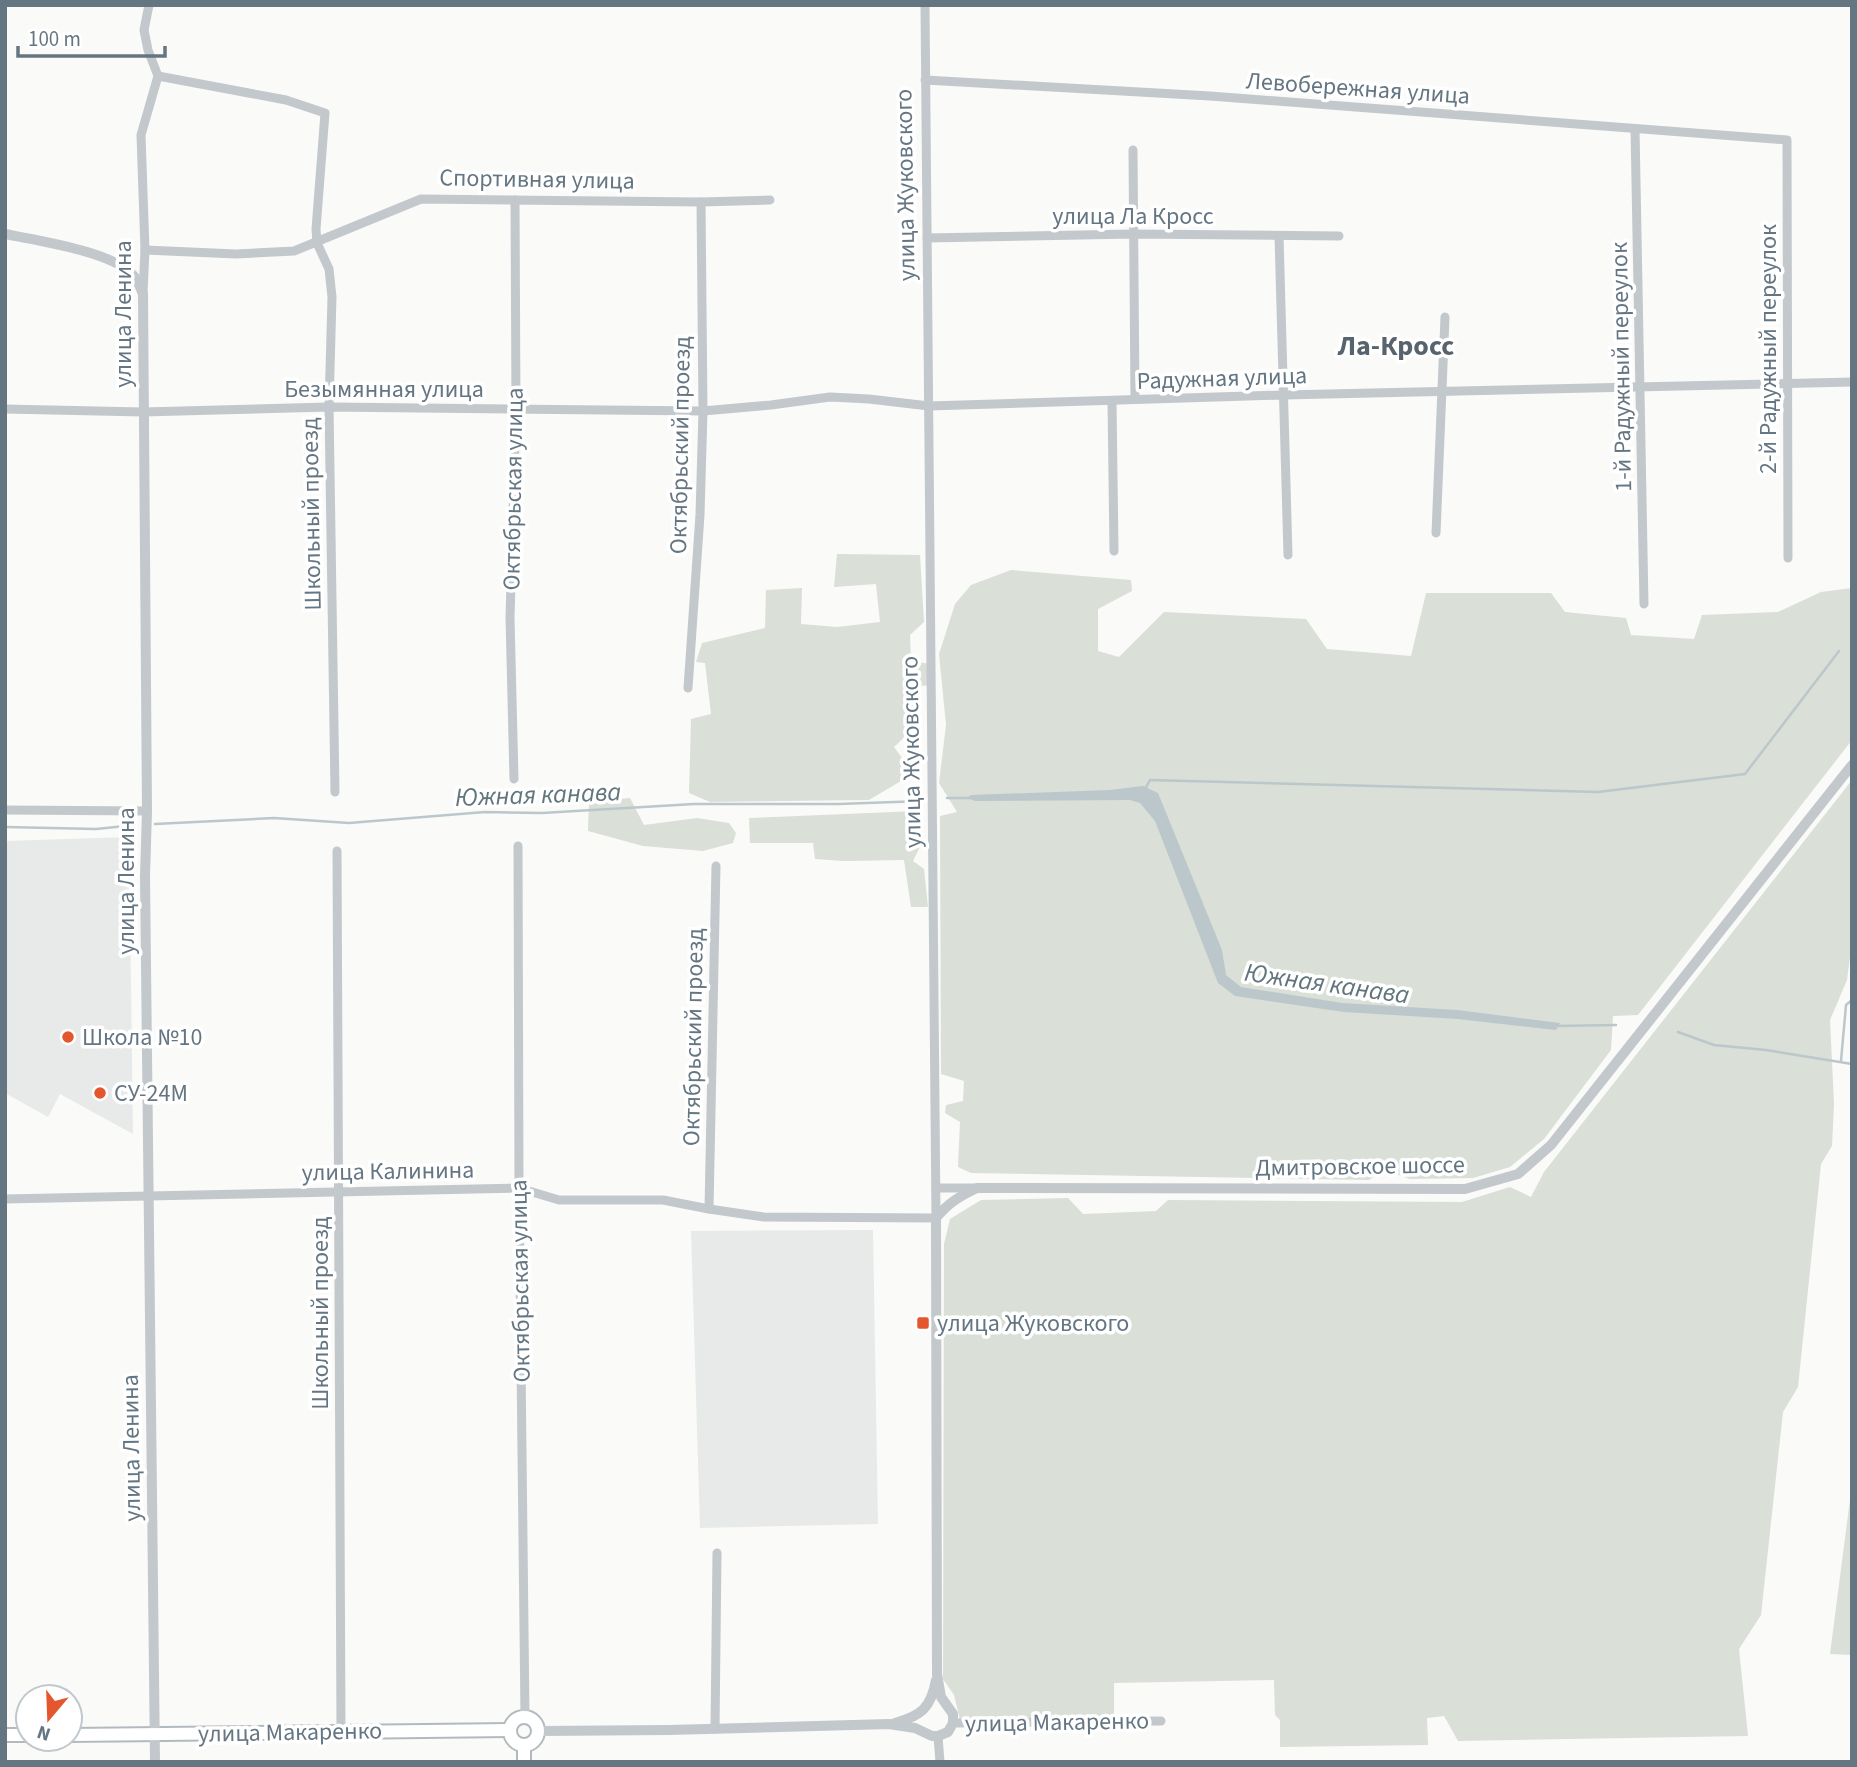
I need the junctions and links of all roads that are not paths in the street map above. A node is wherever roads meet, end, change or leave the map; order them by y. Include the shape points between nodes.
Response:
1 (149, 5) edge
2 (925, 5) edge
3 (158, 76) junction
4 (925, 80) junction
5 (1635, 129) junction
6 (1787, 141) joint
7 (1133, 150) dead end
8 (515, 200) junction
9 (770, 200) dead end
10 (701, 202) junction
11 (5, 234) edge
12 (1133, 234) junction
13 (1279, 236) junction
14 (1339, 236) dead end
15 (927, 238) junction
16 (317, 243) junction
17 (145, 250) junction
18 (144, 295) junction
19 (1445, 317) dead end
20 (1852, 382) edge
21 (1788, 384) junction
22 (1640, 388) junction
23 (1444, 393) junction
24 (1284, 395) junction
25 (1135, 399) junction
26 (1112, 401) junction
27 (329, 407) junction
28 (929, 407) junction
29 (5, 409) edge
30 (516, 409) junction
31 (703, 411) junction
32 (143, 412) junction
33 (1436, 533) dead end
34 (1114, 551) dead end
35 (1288, 555) dead end
36 (1788, 558) dead end
37 (1644, 604) dead end
38 (688, 688) dead end
39 (1852, 765) edge
40 (514, 779) dead end
41 (335, 792) dead end
42 (5, 810) edge
43 (147, 811) junction
44 (518, 846) dead end
45 (337, 852) dead end
46 (716, 866) dead end
47 (519, 1188) junction
48 (936, 1188) junction
49 (977, 1188) junction
50 (339, 1191) junction
51 (149, 1194) junction
52 (5, 1199) edge
53 (709, 1209) junction
54 (936, 1219) junction
55 (717, 1553) dead end
56 (937, 1674) junction
57 (946, 1706) junction
58 (925, 1709) junction
59 (525, 1716) junction
60 (1161, 1721) dead end
61 (953, 1723) junction
62 (889, 1724) junction
63 (715, 1729) junction
64 (510, 1730) junction
65 (539, 1731) junction
66 (341, 1732) junction
67 (926, 1733) junction
68 (155, 1734) junction
69 (84, 1735) edge
70 (938, 1736) junction
71 (524, 1745) junction
72 (155, 1762) edge
73 (524, 1762) edge
74 (940, 1762) edge

1 - 3 street via 144,30
2 - 4 street, улица Жуковского
3 - 16 street, Школьный проезд via 286,100 325,113
3 - 17 street, улица Ленина via 141,135
4 - 5 street, Левобережная улица via 1213,96
4 - 15 street, улица Жуковского
5 - 6 street, Левобережная улица
5 - 22 street, 1-й Радужный переулок
6 - 21 street, 2-й Радужный переулок
7 - 12 street
8 - 10 street, Спортивная улица
8 - 16 street, Спортивная улица via 421,199
8 - 30 street, Октябрьская улица
9 - 10 street, Спортивная улица
10 - 31 street, Октябрьский проезд
11 - 18 street via 70,247 120,265 134,276
12 - 13 street, улица Ла Кросс
12 - 15 street, улица Ла Кросс
12 - 25 street
13 - 14 street, улица Ла Кросс
13 - 24 street
15 - 28 street, улица Жуковского
16 - 17 street, Спортивная улица via 294,251 236,254
16 - 27 street, Школьный проезд via 329,269 332,297
17 - 18 street, улица Ленина
18 - 32 street, улица Ленина
19 - 23 street
20 - 21 street, Радужная улица
21 - 22 street, Радужная улица
21 - 36 street, 2-й Радужный переулок
22 - 23 street, Радужная улица
22 - 37 street, 1-й Радужный переулок
23 - 24 street, Радужная улица
23 - 33 street
24 - 25 street, Радужная улица
24 - 35 street
25 - 26 street, Радужная улица
26 - 28 street, Радужная улица
26 - 34 street
27 - 30 street, Безымянная улица
27 - 32 street, Безымянная улица
27 - 41 street, Школьный проезд
28 - 31 street, Безымянная улица via 830,397
28 - 48 street, улица Жуковского
29 - 32 street, Безымянная улица
30 - 31 street, Безымянная улица
30 - 40 street, Октябрьская улица via 510,618
31 - 38 street, Октябрьский проезд
32 - 43 street, улица Ленина
39 - 49 street, Дмитровское шоссе via 1551,1145 1518,1174 1465,1189
42 - 43 street
43 - 51 street, улица Ленина
44 - 47 street, Октябрьская улица
45 - 50 street, Школьный проезд
46 - 53 street, Октябрьский проезд
47 - 50 street, улица Калинина
47 - 53 street, улица Калинина via 559,1200 663,1200
47 - 59 street, Октябрьская улица
48 - 49 street
48 - 54 street, улица Жуковского
49 - 54 street via 951,1201
50 - 51 street, улица Калинина
50 - 66 street, Школьный проезд
51 - 52 street, улица Калинина
51 - 68 street, улица Ленина
53 - 54 street, улица Калинина via 764,1217
54 - 56 street, улица Жуковского
55 - 63 street
56 - 57 street, улица Жуковского
56 - 58 street
57 - 58 street via 937,1703
57 - 61 street
58 - 62 street
58 - 67 street via 922,1727
59 - 64 main road via 515,1720
59 - 65 main road via 535,1721
60 - 61 street, улица Макаренко
61 - 70 street via 948,1732
62 - 63 street
62 - 67 street
63 - 65 street
64 - 66 main road, улица Макаренко
64 - 71 main road via 513,1741
65 - 71 main road via 535,1741
66 - 68 main road, улица Макаренко
67 - 70 street
68 - 69 main road, улица Макаренко
68 - 72 street, улица Ленина
70 - 74 street
71 - 73 main road

